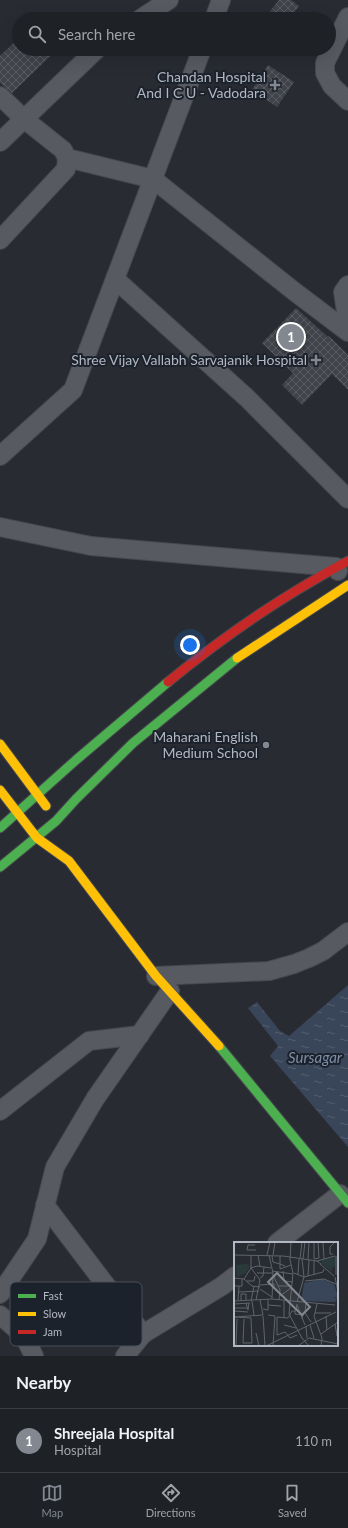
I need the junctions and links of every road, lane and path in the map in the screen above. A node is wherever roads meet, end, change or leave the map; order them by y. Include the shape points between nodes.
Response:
1 (169, 0) edge
2 (221, 0) edge
3 (151, 12) edge
4 (217, 12) edge
5 (348, 17) edge
6 (336, 41) edge
7 (90, 56) edge
8 (199, 56) edge
9 (328, 56) edge
10 (0, 96) edge
11 (348, 101) edge
12 (24, 119) junction
13 (0, 142) edge
14 (67, 158) junction
15 (154, 179) junction
16 (0, 240) edge
17 (115, 279) junction
18 (348, 284) edge
19 (348, 324) edge
20 (348, 332) edge
21 (0, 456) edge
22 (346, 491) edge
23 (0, 527) edge
24 (342, 564) edge
25 (348, 586) edge
26 (0, 744) edge
27 (0, 790) edge
28 (38, 795) junction
29 (19, 813) junction
30 (57, 825) junction
31 (0, 828) edge
32 (37, 838) junction
33 (64, 848) dead end
34 (69, 860) junction
35 (0, 867) edge
36 (348, 932) edge
37 (156, 976) junction
38 (170, 991) junction
39 (140, 1035) junction
40 (0, 1111) edge
41 (344, 1198) edge
42 (45, 1205) junction
43 (278, 1242) edge
44 (234, 1277) edge
45 (103, 1282) edge
46 (0, 1294) edge
47 (0, 1315) edge
48 (10, 1324) edge
49 (143, 1334) edge
50 (29, 1346) edge
51 (133, 1346) edge
52 (34, 1356) edge
53 (125, 1356) edge

1 - 3 street
2 - 4 street
5 - 6 street
7 - 12 street
8 - 15 street
9 - 11 street via 325,63 325,73 332,86
10 - 12 street
12 - 13 street
12 - 14 street via 63,150
14 - 15 street
14 - 16 street via 66,169
15 - 17 street
15 - 20 street
17 - 21 street via 73,390
17 - 22 street via 248,398
18 - 19 street via 343,292
23 - 24 street via 91,546
24 - 25 street
24 - 28 street via 234,630 170,681
25 - 30 street via 242,654 133,743 76,799
26 - 28 street
27 - 29 street
28 - 29 street
28 - 30 street
29 - 31 street
29 - 32 street
30 - 32 street
32 - 34 street
32 - 35 street
33 - 34 street
34 - 37 street
36 - 37 street via 309,958 269,971
37 - 38 street
38 - 39 street
38 - 41 street via 212,1037
39 - 40 street via 89,1041
39 - 42 street via 95,1099 55,1167
41 - 43 street
42 - 45 street
42 - 46 street via 37,1239
44 - 49 street
47 - 48 street
50 - 52 street
51 - 53 street

